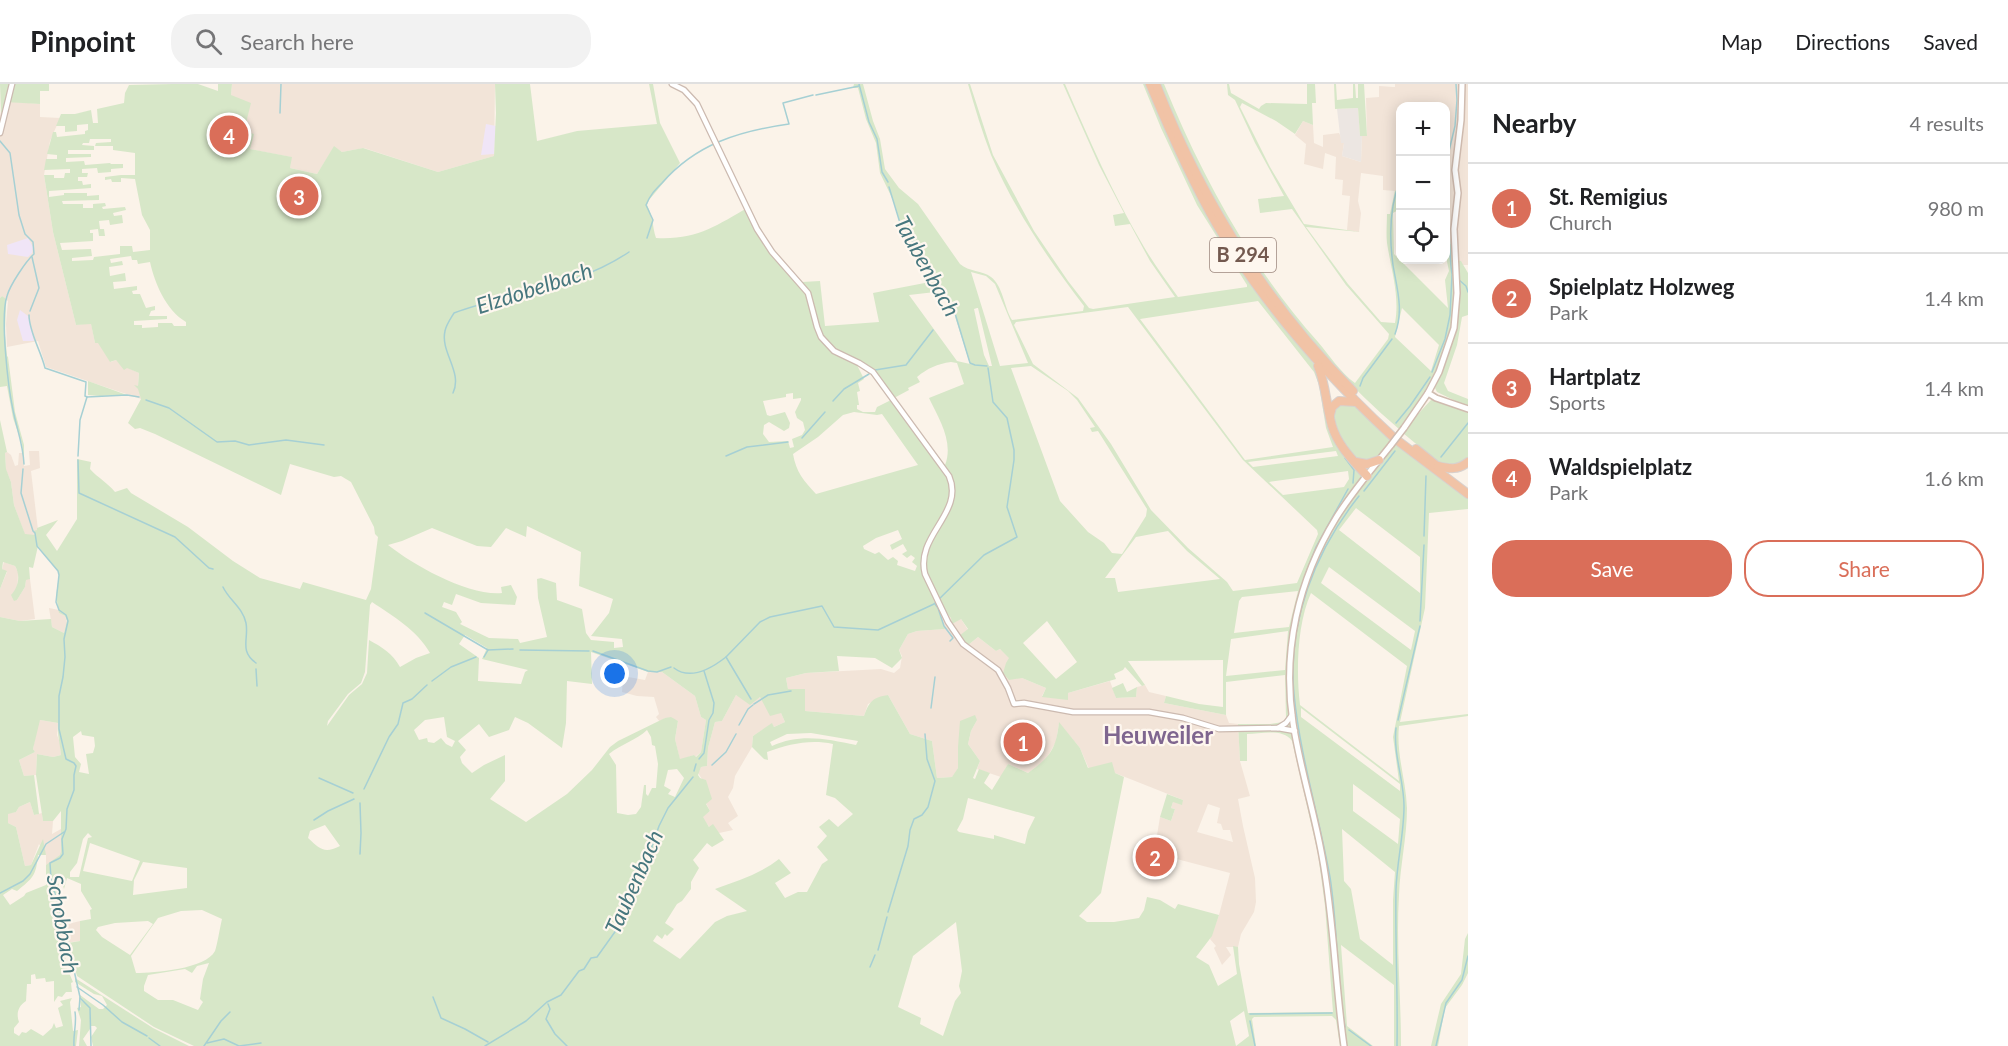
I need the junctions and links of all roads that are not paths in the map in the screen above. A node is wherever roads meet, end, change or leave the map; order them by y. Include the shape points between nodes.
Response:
1 (12, 84) edge
2 (672, 84) edge
3 (1150, 84) edge
4 (1156, 84) edge
5 (1462, 84) edge
6 (0, 133) edge
7 (1315, 359) junction
8 (1429, 391) junction
9 (1436, 398) junction
10 (1444, 400) junction
11 (1356, 402) junction
12 (1419, 407) junction
13 (1468, 409) edge
14 (1330, 417) junction
15 (1397, 436) junction
16 (1379, 460) junction
17 (1468, 462) edge
18 (1358, 463) junction
19 (1438, 466) junction
20 (1368, 474) junction
21 (1468, 488) edge
22 (1468, 494) edge
23 (1292, 715) junction
24 (1280, 727) junction
25 (1294, 729) junction
26 (1344, 1046) edge

1 - 6 street
2 - 24 street via 692,97 757,229 808,293 825,343 873,372 949,476 951,503 927,545 925,574 963,644 998,670 1014,704 1073,712 1149,712 1226,729
3 - 7 highway, B 294 via 1217,225 1266,299
4 - 15 highway, B 294 via 1205,191 1254,272 1308,344
5 - 8 main road via 1455,170 1458,192 1454,328
7 - 11 highway, B 294
7 - 14 highway
8 - 9 main road
8 - 10 main road
8 - 12 main road
9 - 10 main road
9 - 12 main road
10 - 13 main road
11 - 14 highway via 1339,401 1332,407
11 - 15 highway, B 294
12 - 15 main road
14 - 18 highway via 1340,444
15 - 16 main road
15 - 19 highway, B 294
15 - 22 highway, B 294
16 - 18 highway
16 - 20 main road
17 - 19 highway via 1455,469
18 - 20 highway
19 - 21 highway, B 294
20 - 23 main road via 1337,517 1300,599 1289,667
23 - 24 street
23 - 25 main road
24 - 25 street
25 - 26 main road via 1324,865

